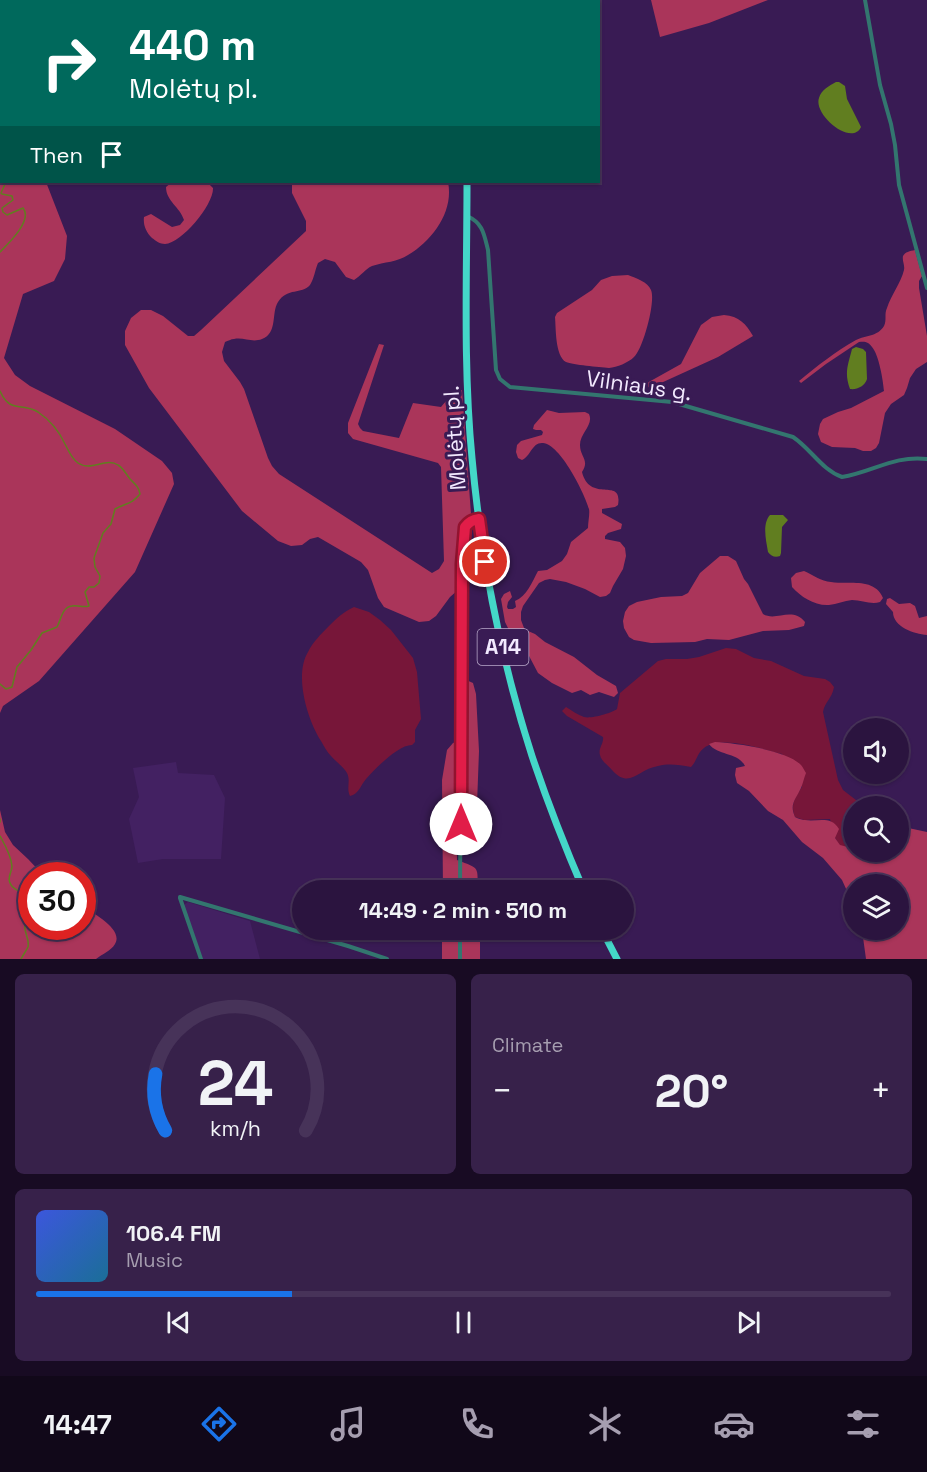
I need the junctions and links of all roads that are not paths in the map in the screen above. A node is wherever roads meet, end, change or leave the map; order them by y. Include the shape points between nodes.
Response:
1 (865, 0) edge
2 (467, 183) edge
3 (467, 216) junction
4 (927, 288) edge
5 (927, 459) edge
6 (479, 519) junction
7 (460, 880) edge
8 (579, 880) edge
9 (460, 940) edge
10 (607, 940) edge
11 (201, 959) edge
12 (387, 959) edge
13 (460, 959) edge
14 (617, 959) edge

1 - 4 street via 895,145 899,185
2 - 3 highway, Molėtų pl. / A14
3 - 5 street, Vilniaus g. via 476,220 484,234 496,369 510,387 672,402 793,437 828,471 842,477 888,462
3 - 6 highway, Molėtų pl. / A14 via 467,392
6 - 7 street via 465,527 463,554
6 - 8 highway, Molėtų pl. / A14 via 495,614 518,707
9 - 13 street
10 - 14 highway
11 - 12 street via 180,897

